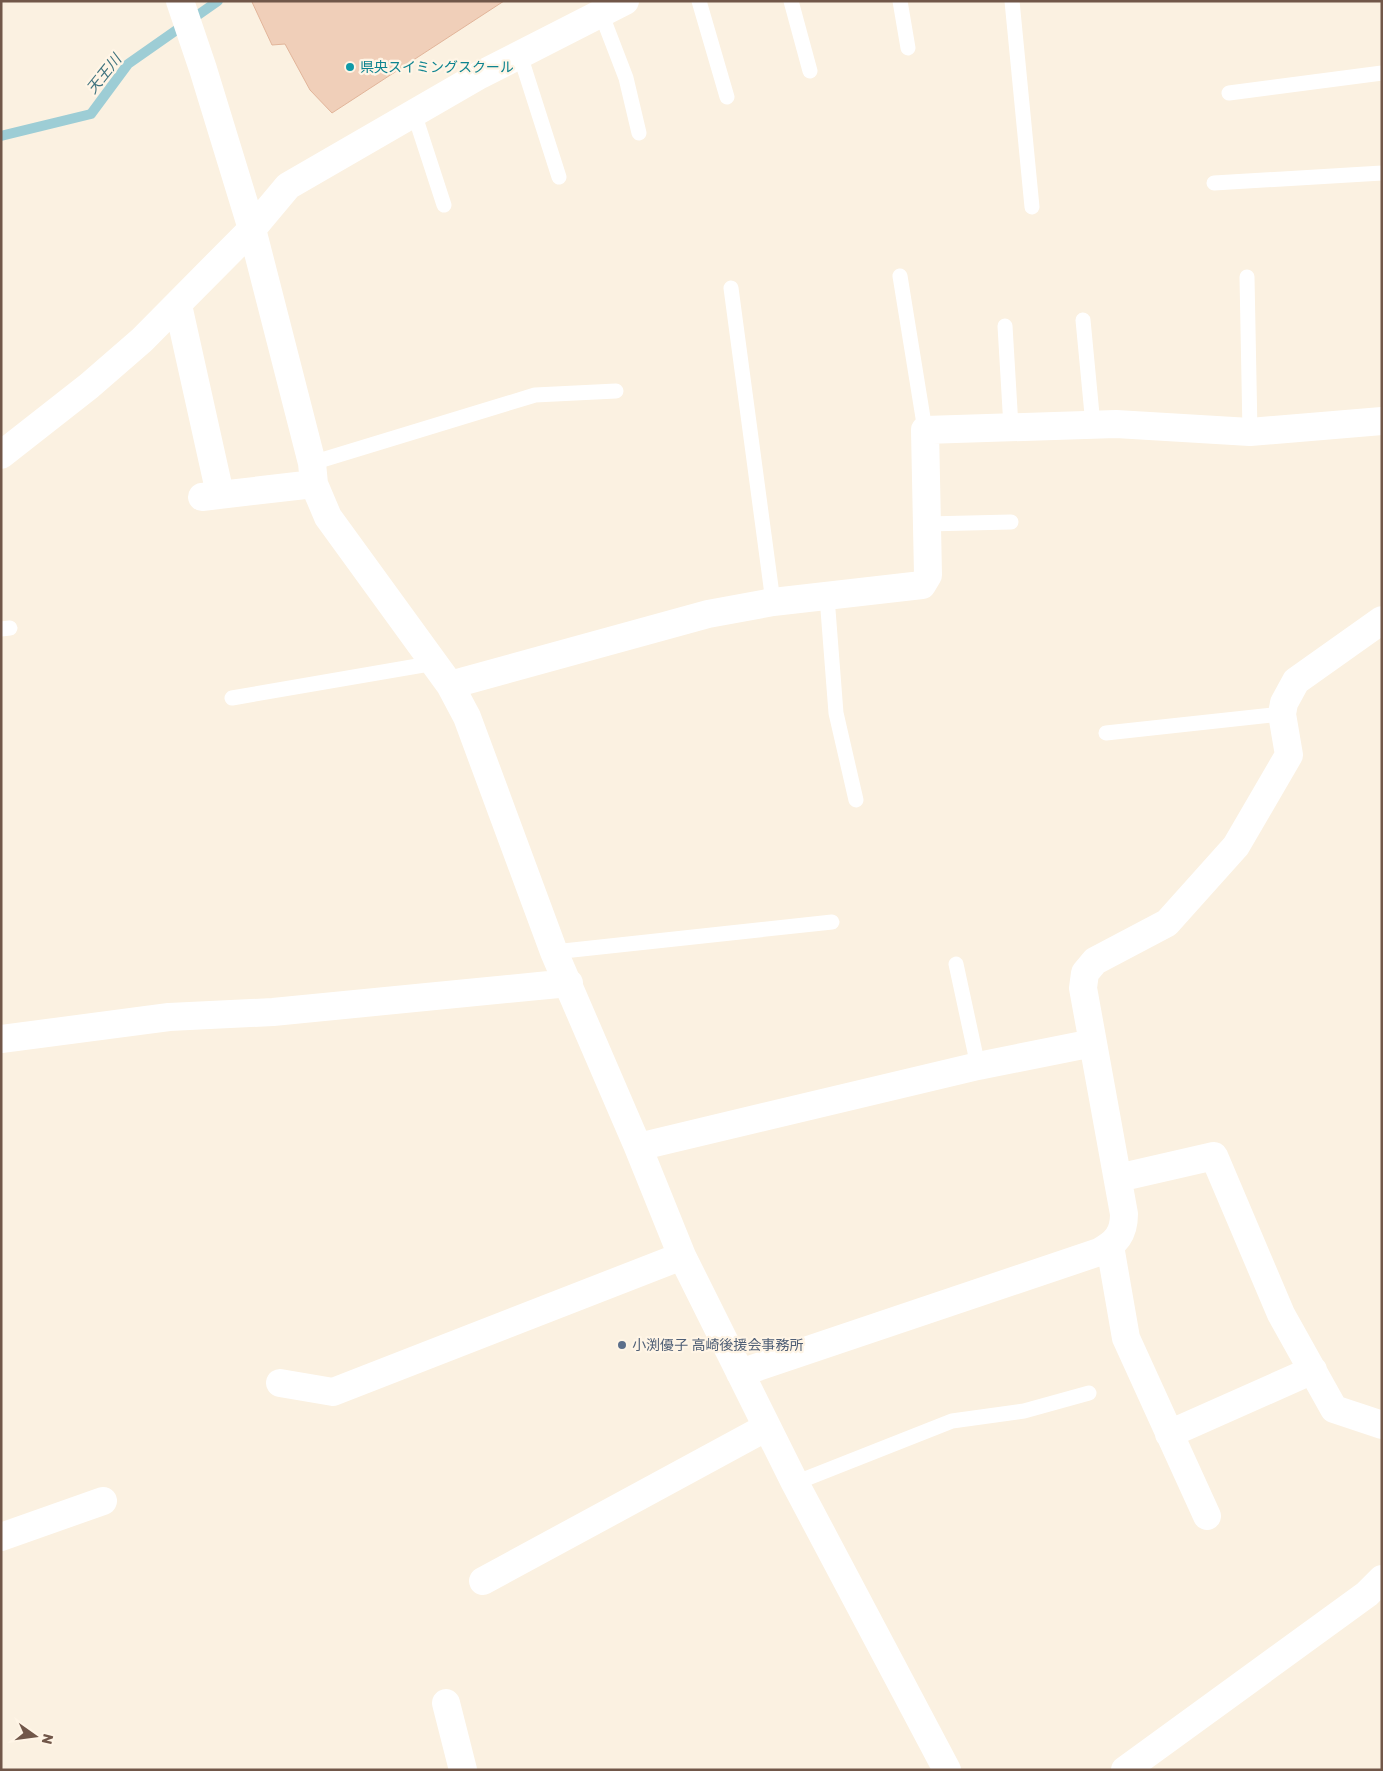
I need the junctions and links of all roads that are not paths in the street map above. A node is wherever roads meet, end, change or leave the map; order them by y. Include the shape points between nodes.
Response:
1 (180, 1) edge
2 (699, 1) edge
3 (791, 1) edge
4 (900, 1) edge
5 (1012, 1) edge
6 (613, 7) edge
7 (908, 48) dead end
8 (520, 55) junction
9 (810, 71) dead end
10 (1382, 73) edge
11 (1229, 93) dead end
12 (727, 97) dead end
13 (414, 113) junction
14 (640, 133) dead end
15 (1382, 174) edge
16 (560, 177) dead end
17 (1214, 183) dead end
18 (444, 205) dead end
19 (1032, 207) dead end
20 (252, 229) junction
21 (900, 276) dead end
22 (1247, 277) dead end
23 (731, 288) dead end
24 (178, 305) junction
25 (1083, 320) dead end
26 (1005, 326) dead end
27 (616, 391) dead end
28 (1382, 420) edge
29 (1093, 425) junction
30 (1011, 427) junction
31 (926, 430) junction
32 (1250, 432) junction
33 (1, 455) edge
34 (313, 474) junction
35 (1011, 522) dead end
36 (927, 524) junction
37 (827, 597) junction
38 (773, 602) junction
39 (1382, 620) edge
40 (435, 663) junction
41 (450, 685) junction
42 (232, 698) dead end
43 (1282, 714) junction
44 (1106, 733) dead end
45 (856, 800) dead end
46 (832, 922) dead end
47 (554, 952) junction
48 (956, 964) dead end
49 (569, 983) junction
50 (1, 1039) edge
51 (1093, 1043) junction
52 (978, 1066) junction
53 (638, 1146) junction
54 (1118, 1178) junction
55 (1110, 1246) junction
56 (682, 1256) junction
57 (1313, 1370) junction
58 (740, 1373) junction
59 (280, 1383) dead end
60 (1089, 1394) dead end
61 (1382, 1425) edge
62 (767, 1427) junction
63 (1169, 1434) junction
64 (795, 1483) junction
65 (104, 1501) dead end
66 (1207, 1516) dead end
67 (1, 1537) edge
68 (1382, 1579) edge
69 (483, 1581) dead end
70 (446, 1703) dead end
71 (463, 1770) edge
72 (947, 1770) edge
73 (1125, 1770) edge

1 - 20 street
2 - 12 lane
3 - 9 lane
4 - 7 lane
5 - 19 lane
6 - 8 street
6 - 14 lane
8 - 13 street
8 - 16 lane
10 - 11 lane
13 - 18 lane
13 - 20 street via 288,186
15 - 17 lane
20 - 24 street
20 - 34 street
21 - 31 lane
22 - 32 lane
23 - 38 lane
24 - 33 street via 89,386
24 - 34 street via 210,496
25 - 29 lane
26 - 30 lane
27 - 34 lane via 535,395
28 - 32 street
29 - 30 street
29 - 32 street
30 - 31 street
31 - 36 street
34 - 40 street via 328,518
35 - 36 lane
36 - 37 street via 928,575 922,585
37 - 38 street
37 - 45 lane via 836,713
38 - 41 street via 708,614
39 - 43 street via 1296,681
40 - 41 street
40 - 42 lane
41 - 47 street via 467,717
43 - 44 lane
43 - 51 street via 1289,755 1236,846 1167,923 1095,961 1085,973 1083,988
46 - 47 lane
47 - 49 street
48 - 52 lane
49 - 50 street via 273,1012 169,1017
49 - 53 street
51 - 52 street
51 - 54 street
52 - 53 street
53 - 56 street
54 - 55 street via 1124,1226
54 - 57 street via 1214,1156 1281,1314
55 - 58 street via 1089,1256
55 - 63 street via 1126,1338
56 - 58 street
56 - 59 street via 333,1392
57 - 61 street via 1334,1409
57 - 63 street
58 - 62 street
60 - 64 lane via 1024,1411 952,1421
62 - 64 street
62 - 69 street
63 - 66 street
64 - 72 street
65 - 67 street
68 - 73 street
70 - 71 street

